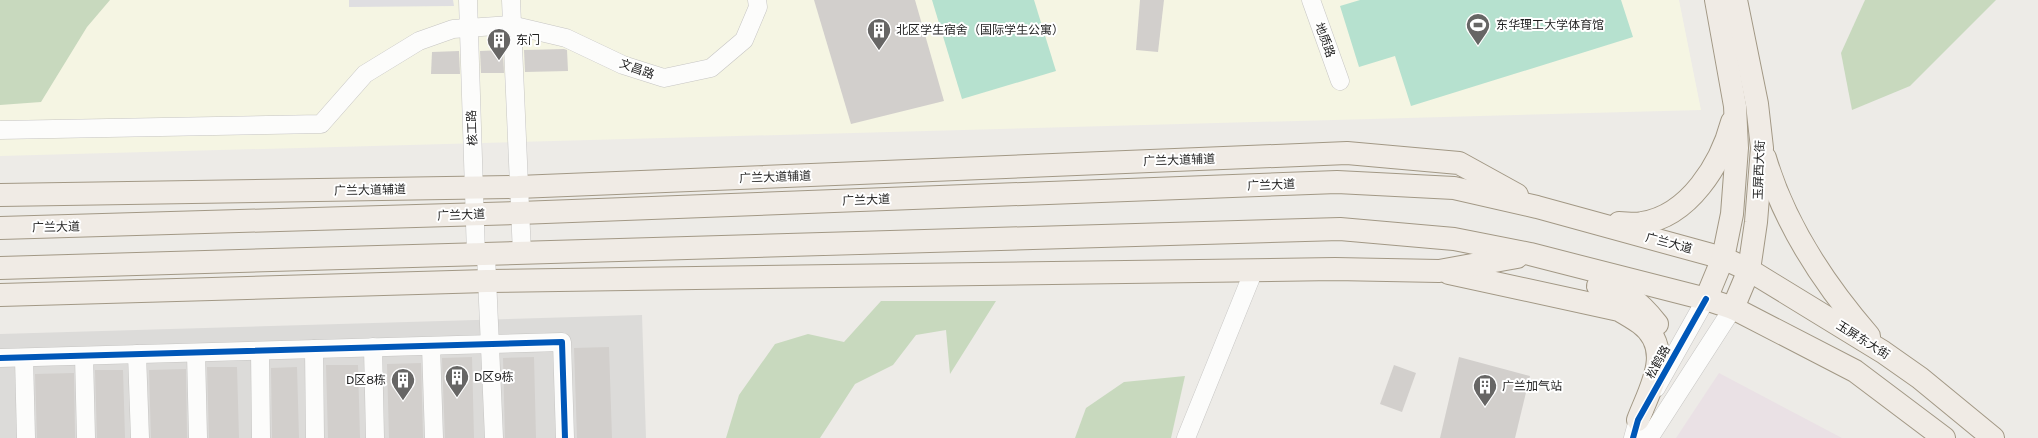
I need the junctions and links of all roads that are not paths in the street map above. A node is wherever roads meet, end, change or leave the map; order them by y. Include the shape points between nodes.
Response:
1 (468, 0) edge
2 (511, 0) edge
3 (757, 0) edge
4 (1311, 0) edge
5 (1716, 0) edge
6 (1736, 0) edge
7 (511, 26) junction
8 (468, 28) junction
9 (1340, 81) dead end
10 (1735, 106) junction
11 (0, 130) edge
12 (1762, 148) junction
13 (518, 187) junction
14 (474, 188) junction
15 (0, 195) edge
16 (1537, 207) junction
17 (519, 213) junction
18 (475, 215) junction
19 (1597, 223) junction
20 (0, 228) edge
21 (522, 254) junction
22 (1530, 254) junction
23 (481, 255) junction
24 (1723, 258) junction
25 (1500, 260) junction
26 (0, 268) edge
27 (1254, 270) junction
28 (1749, 270) junction
29 (1439, 271) junction
30 (487, 281) junction
31 (0, 295) edge
32 (1706, 299) junction
33 (1733, 308) junction
34 (490, 344) junction
35 (431, 346) junction
36 (374, 347) junction
37 (314, 349) junction
38 (260, 351) junction
39 (1883, 352) junction
40 (196, 353) junction
41 (137, 354) junction
42 (84, 356) junction
43 (0, 358) edge
44 (24, 358) junction
45 (1658, 366) junction
46 (1639, 432) edge
47 (26, 438) edge
48 (86, 438) edge
49 (140, 438) edge
50 (198, 438) edge
51 (261, 438) edge
52 (315, 438) edge
53 (375, 438) edge
54 (434, 438) edge
55 (494, 438) edge
56 (565, 438) edge
57 (1186, 438) edge
58 (1944, 438) edge
59 (1993, 438) edge

1 - 8 street, 核工路
2 - 7 street
3 - 7 street, 文昌路 via 758,7 744,40 711,68 664,78 623,65 566,38
4 - 9 street, 地质路
5 - 10 main road, 玉屏西大街
6 - 12 main road, 玉屏西大街 via 1757,104
7 - 8 street, 文昌路
7 - 13 street
8 - 11 street, 文昌路 via 453,29 418,41 365,74 321,124
8 - 14 street, 核工路
10 - 19 main road via 1727,138 1716,163 1697,190 1671,212 1642,224
10 - 24 main road, 玉屏西大街 via 1737,157 1732,214
12 - 28 main road, 玉屏西大街
12 - 39 main road via 1778,195 1808,255 1846,309
13 - 14 main road, 广兰大道辅道
13 - 16 main road, 广兰大道辅道 via 1346,153 1459,163
13 - 17 street
14 - 15 main road, 广兰大道辅道
14 - 18 street, 核工路
16 - 17 main road, 广兰大道 via 1454,188 1337,182
16 - 19 main road, 广兰大道
17 - 18 main road, 广兰大道
17 - 21 street
18 - 20 main road, 广兰大道
18 - 23 street, 核工路
19 - 24 main road, 广兰大道
21 - 22 main road via 1340,229 1454,239
21 - 23 main road
22 - 25 main road
22 - 32 main road
23 - 26 main road
23 - 30 street, 核工路
24 - 28 main road, 玉屏东大街
24 - 32 main road, 玉屏西大街
25 - 29 main road
25 - 45 main road via 1624,292 1658,325 1664,342
27 - 29 main road
27 - 30 main road
27 - 57 street
28 - 33 main road, 玉屏西大街
28 - 39 main road, 玉屏东大街
29 - 45 main road via 1619,310 1653,336 1658,349
30 - 31 main road
30 - 34 street, 核工路
32 - 33 main road
32 - 46 street, 松鹤路
33 - 46 street via 1653,432
33 - 58 main road via 1855,371
34 - 35 street
34 - 55 street, 核工路
34 - 56 street via 562,342
35 - 36 street
35 - 54 street
36 - 37 street
36 - 53 street
37 - 38 street
37 - 52 street
38 - 40 street
38 - 51 street
39 - 59 main road, 玉屏东大街
40 - 41 street
40 - 50 street
41 - 42 street
41 - 49 street
42 - 44 street
42 - 48 street
43 - 44 street
44 - 47 street
45 - 46 main road

